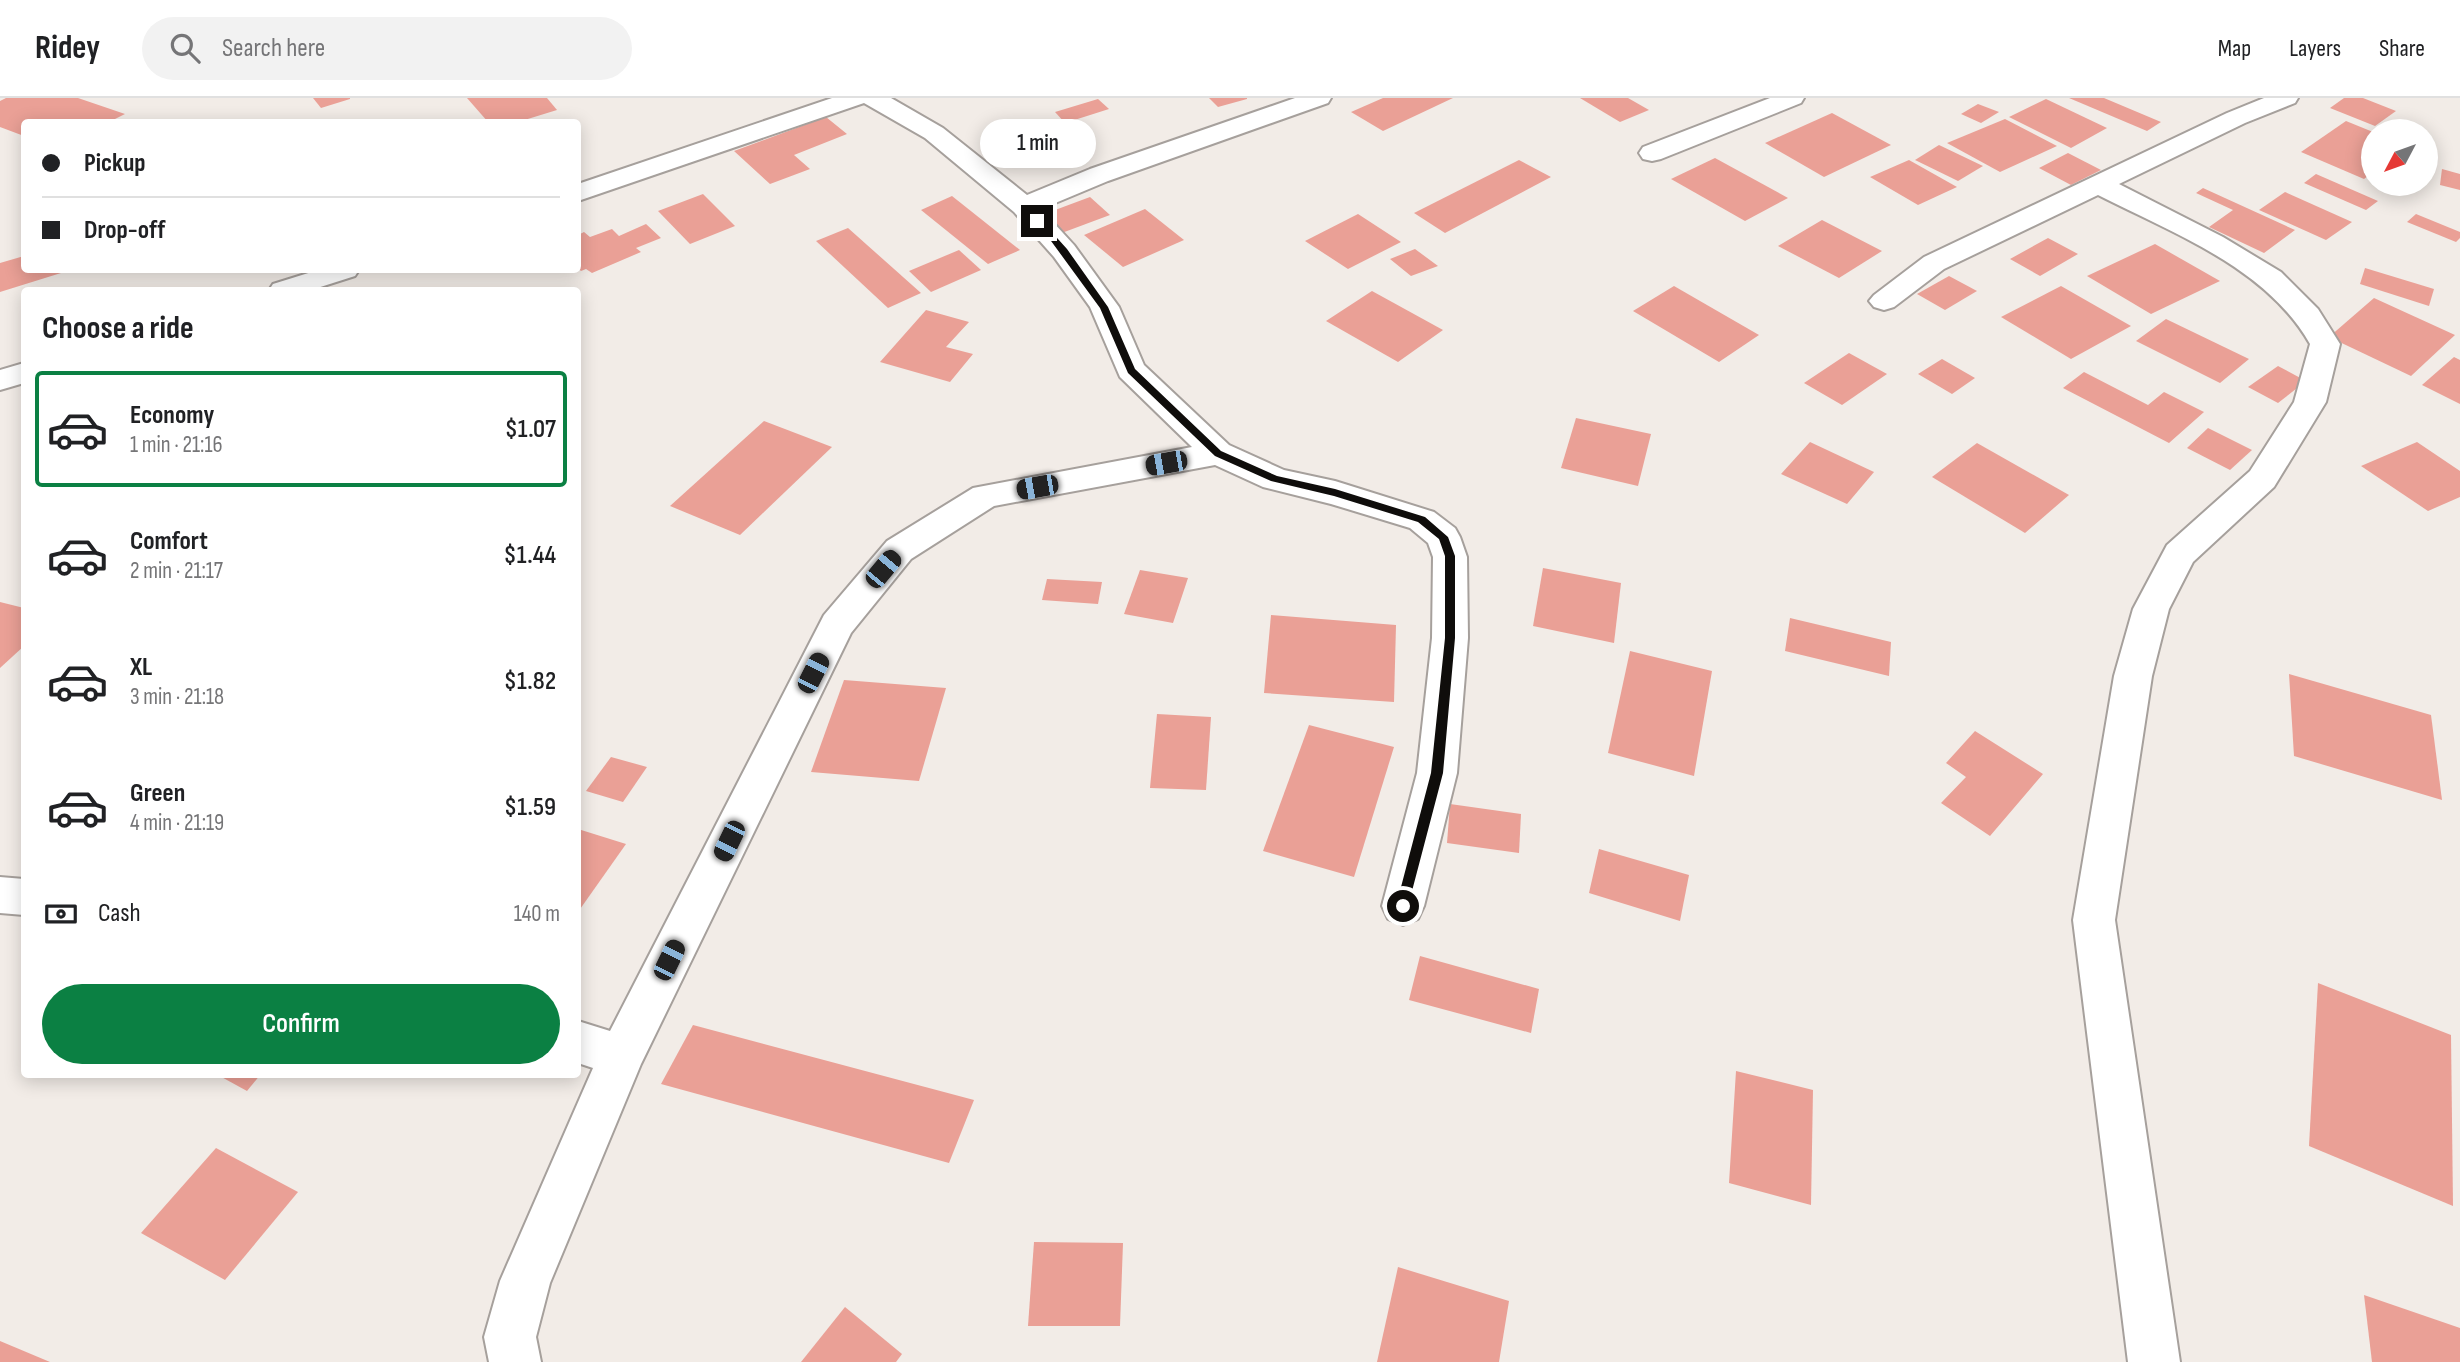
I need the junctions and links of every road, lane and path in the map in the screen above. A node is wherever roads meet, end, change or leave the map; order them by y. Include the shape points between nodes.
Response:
1 (856, 98) edge
2 (873, 98) edge
3 (1319, 98) edge
4 (1791, 98) edge
5 (2286, 98) edge
6 (1652, 153) dead end
7 (2100, 185) junction
8 (581, 192) edge
9 (1024, 206) junction
10 (336, 273) edge
11 (292, 287) edge
12 (1884, 301) dead end
13 (21, 374) edge
14 (0, 380) edge
15 (1218, 453) junction
16 (0, 895) edge
17 (21, 897) edge
18 (1403, 906) dead end
19 (581, 1043) edge
20 (621, 1056) junction
21 (515, 1362) edge
22 (2154, 1362) edge

1 - 8 street
2 - 9 street via 934,133
3 - 9 street
4 - 6 street
5 - 7 street
7 - 12 street via 1934,262
7 - 22 street via 2271,278 2308,316 2325,344 2309,402 2262,480 2179,554 2151,609 2133,676 2094,920
9 - 15 street via 1104,307 1131,370
10 - 11 street
13 - 14 street
15 - 18 street via 1275,479 1422,520 1443,537 1450,556 1450,638 1437,773
15 - 20 street via 985,496 899,550 837,625
16 - 17 street
19 - 20 street
20 - 21 street via 525,1281 510,1337

